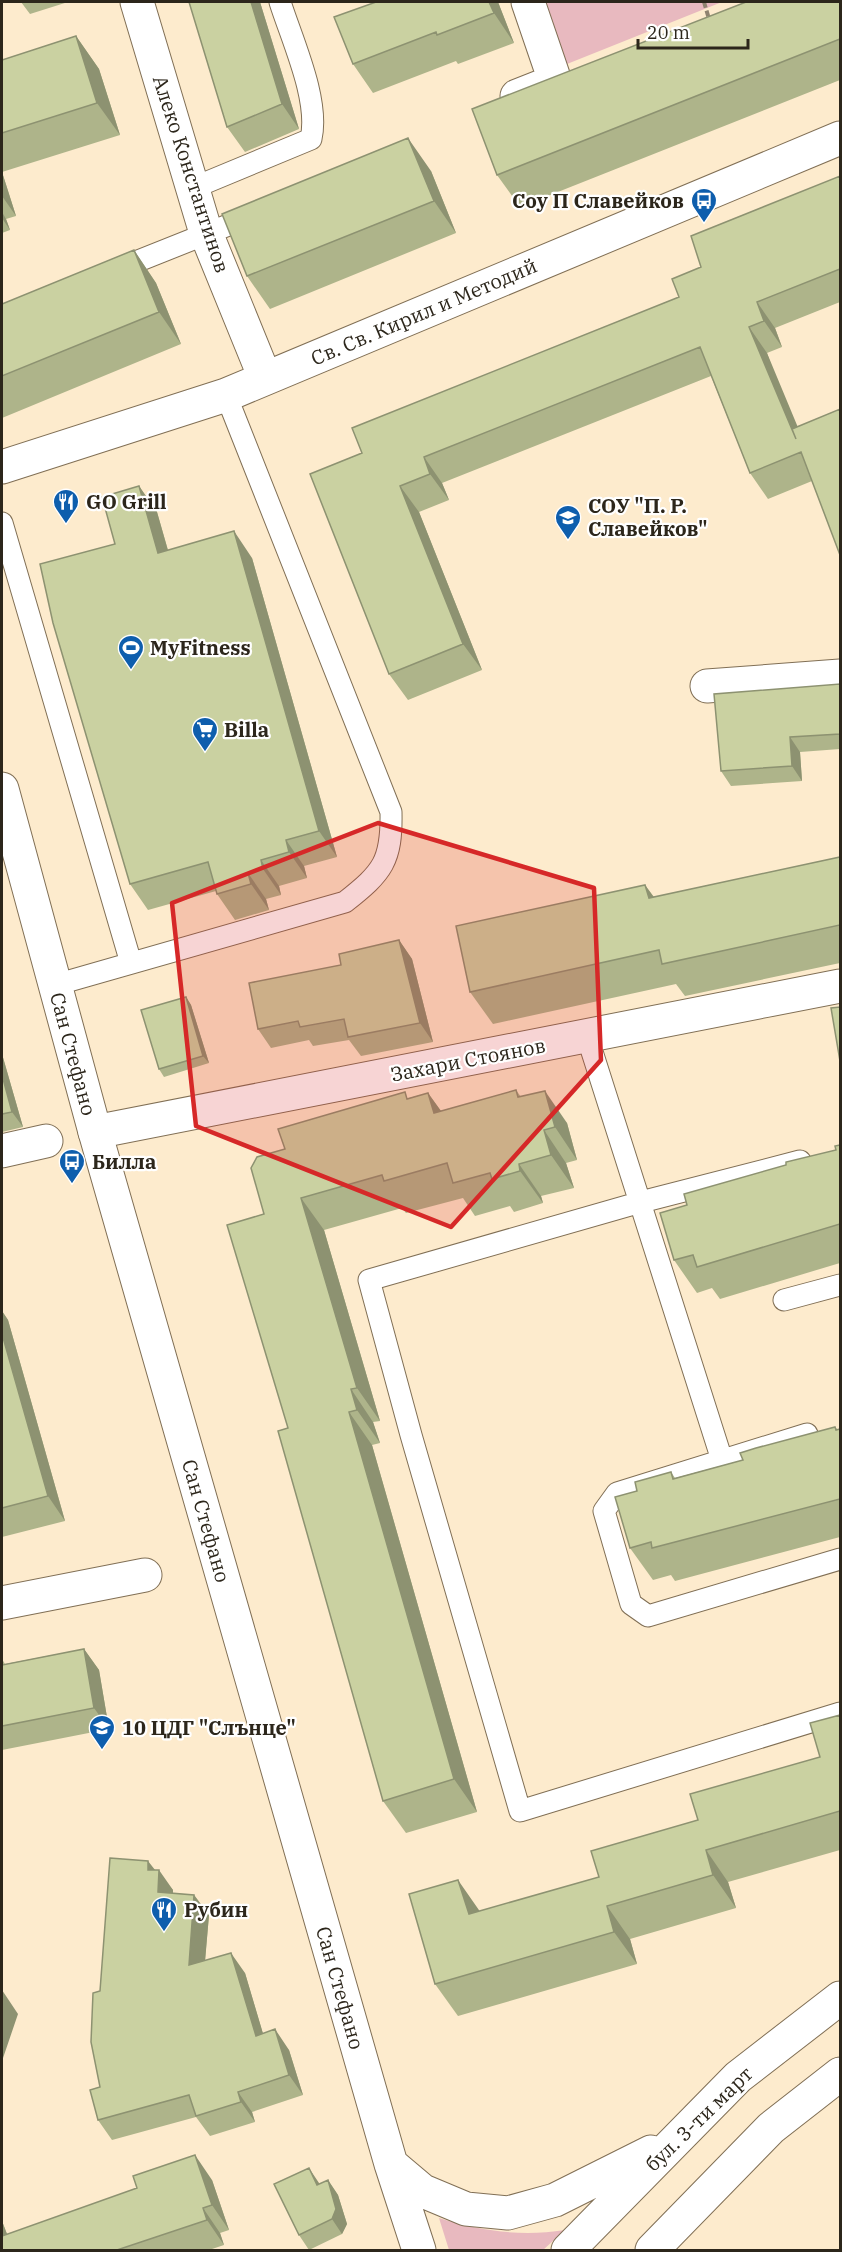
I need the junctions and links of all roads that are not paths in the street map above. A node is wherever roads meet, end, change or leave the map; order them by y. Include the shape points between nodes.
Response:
1 (137, 2) edge
2 (280, 2) edge
3 (528, 2) edge
4 (485, 109) edge
5 (840, 138) edge
6 (193, 188) junction
7 (273, 207) edge
8 (206, 233) junction
9 (99, 277) edge
10 (265, 378) junction
11 (226, 395) junction
12 (2, 467) edge
13 (2, 523) edge
14 (840, 676) edge
15 (707, 686) dead end
16 (2, 789) edge
17 (131, 963) junction
18 (55, 985) junction
19 (840, 986) edge
20 (587, 1036) junction
21 (95, 1132) junction
22 (46, 1142) dead end
23 (2, 1151) edge
24 (800, 1161) edge
25 (641, 1202) junction
26 (840, 1285) edge
27 (784, 1300) dead end
28 (807, 1434) edge
29 (722, 1460) junction
30 (840, 1559) edge
31 (145, 1575) dead end
32 (2, 1603) edge
33 (840, 1713) edge
34 (840, 1998) edge
35 (840, 2074) edge
36 (679, 2137) junction
37 (391, 2164) junction
38 (419, 2250) edge
39 (568, 2250) edge
40 (652, 2250) edge

1 - 6 street, Алеко Константинов
2 - 6 lane via 311,99 311,140
3 - 4 street via 566,76
5 - 10 street, Св. Св. Кирил и Методий
6 - 8 street, Алеко Константинов
7 - 8 lane
8 - 9 lane
8 - 10 street, Алеко Константинов
10 - 11 street, Св. Св. Кирил и Методий
11 - 12 street, Св. Св. Кирил и Методий
11 - 17 lane via 391,812 392,840 385,862 345,902
13 - 17 lane
14 - 15 street
16 - 18 street, Сан Стефано
17 - 18 lane
18 - 21 street, Сан Стефано
19 - 20 street, Захари Стоянов
20 - 21 street, Захари Стоянов
20 - 25 lane
21 - 37 street, Сан Стефано
22 - 23 street
24 - 25 lane
25 - 29 lane
25 - 33 lane via 369,1280 520,1811
26 - 27 lane
28 - 29 lane
29 - 30 lane via 617,1492 604,1511 631,1604 648,1616
31 - 32 street
34 - 36 street, бул. 3-ти март via 738,2077
35 - 40 street via 771,2128
36 - 37 street via 555,2200 508,2213 466,2209 423,2191
36 - 39 street, бул. 3-ти март
37 - 38 street, Сан Стефано

